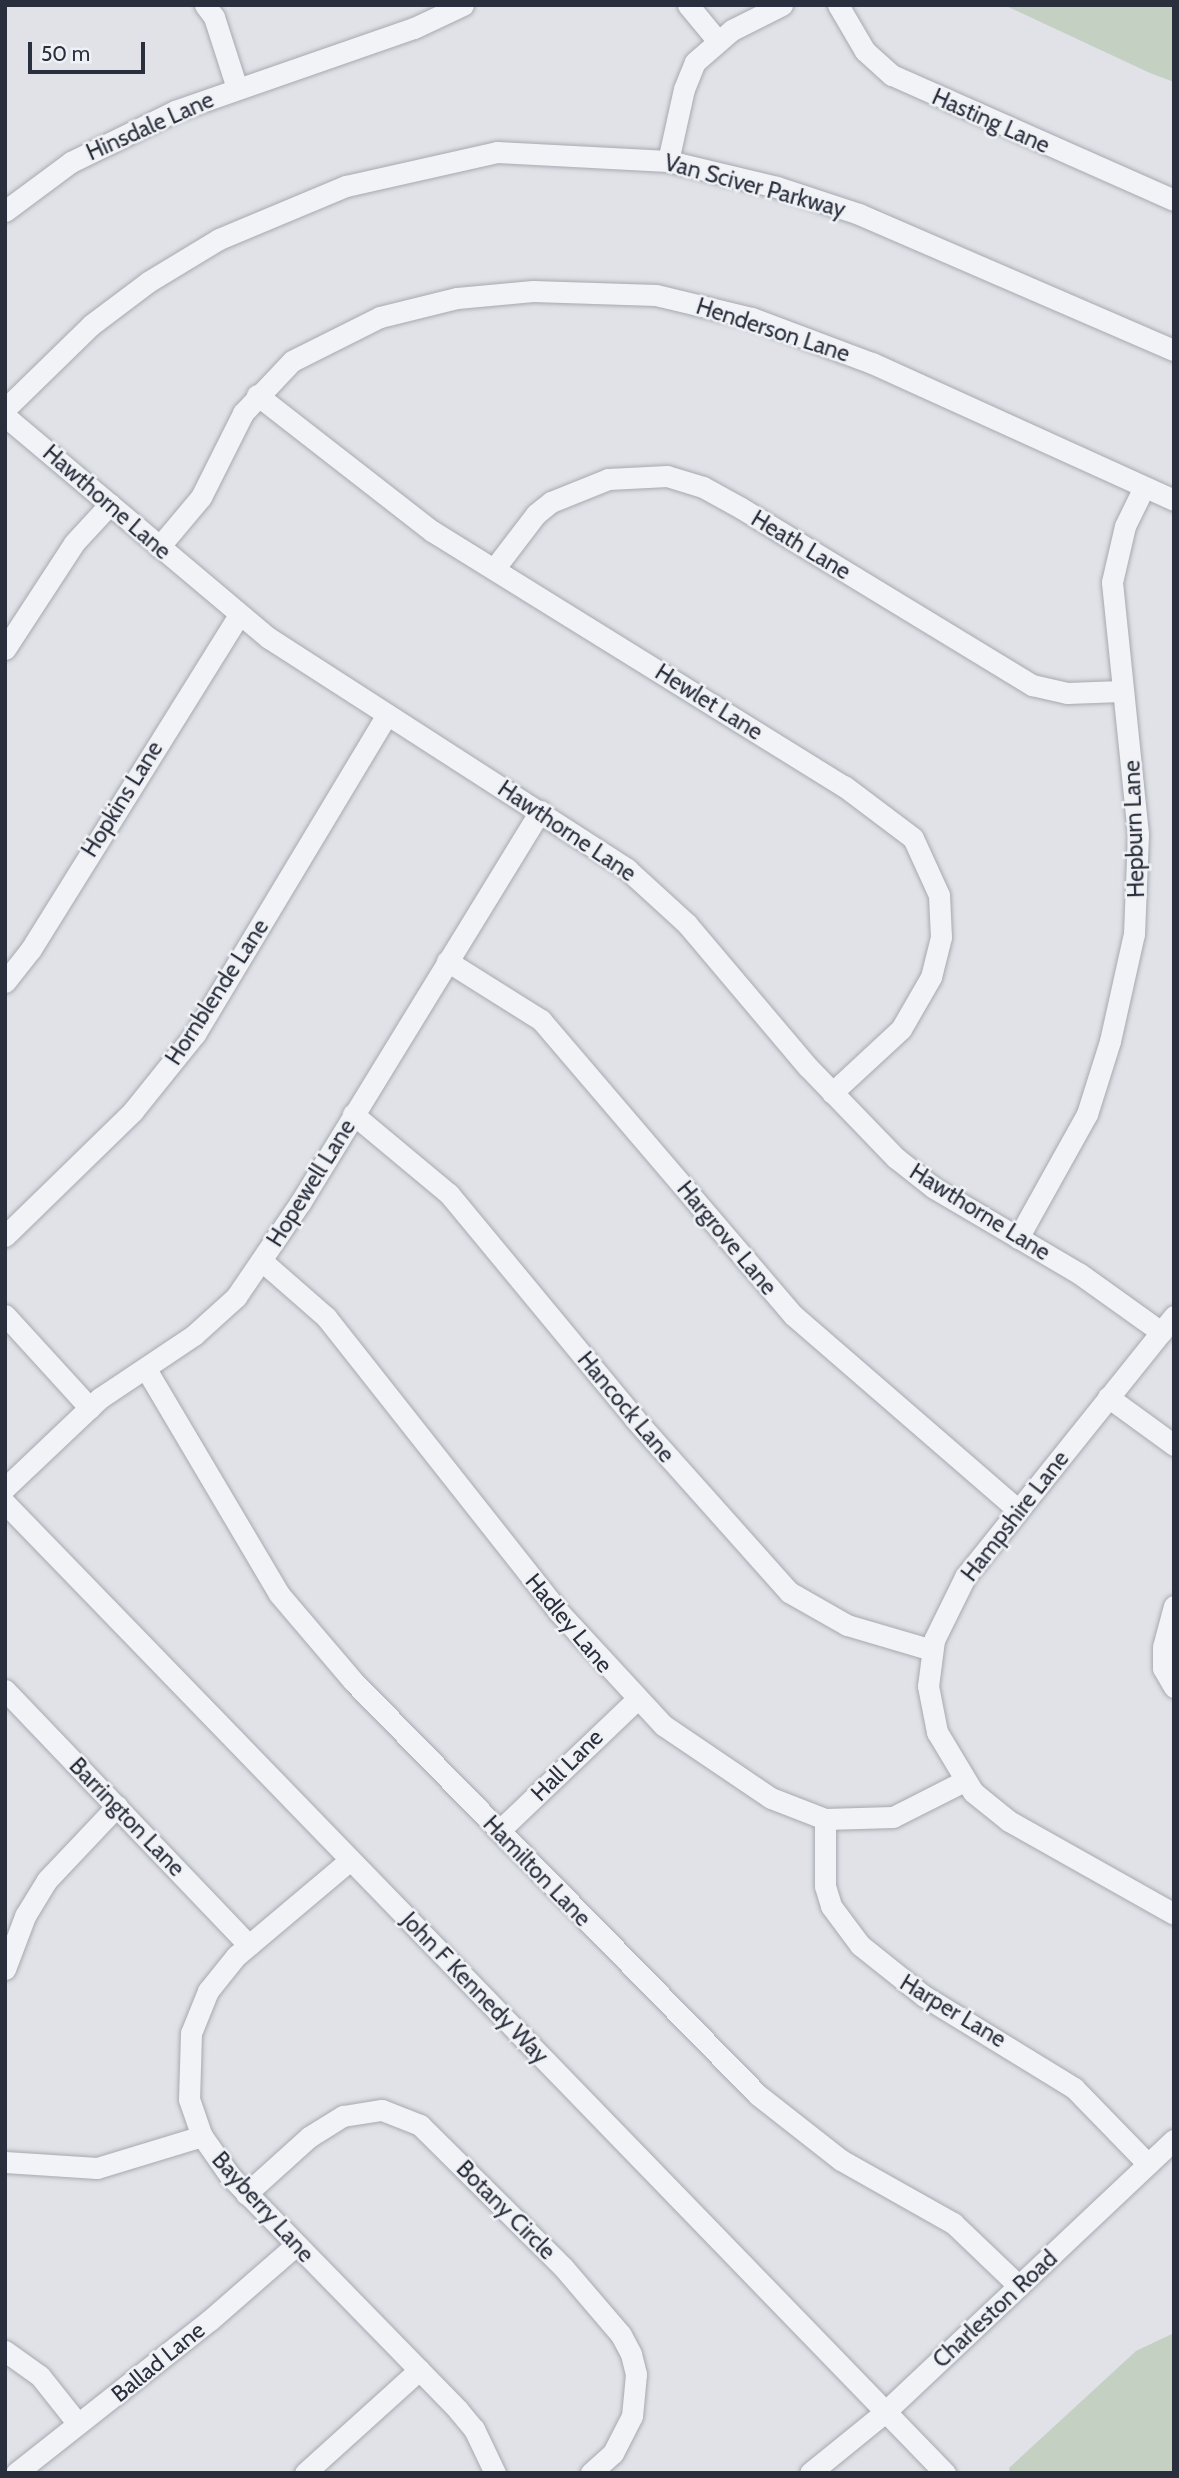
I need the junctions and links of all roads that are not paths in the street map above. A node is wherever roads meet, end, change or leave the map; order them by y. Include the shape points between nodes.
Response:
1 (205, 5) edge
2 (463, 5) edge
3 (688, 5) edge
4 (782, 5) edge
5 (838, 5) edge
6 (717, 40) junction
7 (237, 88) junction
8 (668, 161) junction
9 (1174, 200) edge
10 (5, 211) edge
11 (1174, 351) edge
12 (257, 395) junction
13 (5, 409) edge
14 (5, 416) edge
15 (1144, 487) junction
16 (1174, 500) edge
17 (110, 504) junction
18 (159, 547) junction
19 (494, 569) junction
20 (239, 615) junction
21 (5, 649) edge
22 (1122, 691) junction
23 (387, 715) junction
24 (540, 811) junction
25 (447, 961) junction
26 (5, 982) edge
27 (832, 1093) junction
28 (353, 1114) junction
29 (5, 1236) edge
30 (1018, 1238) junction
31 (262, 1261) junction
32 (5, 1315) edge
33 (1167, 1324) edge
34 (146, 1369) junction
35 (1108, 1397) junction
36 (90, 1408) junction
37 (1174, 1445) edge
38 (5, 1488) edge
39 (5, 1503) edge
40 (1017, 1509) junction
41 (1174, 1606) edge
42 (932, 1650) junction
43 (1174, 1687) edge
44 (5, 1690) edge
45 (636, 1700) junction
46 (964, 1781) junction
47 (117, 1806) junction
48 (825, 1819) junction
49 (499, 1831) junction
50 (350, 1860) junction
51 (1174, 1914) edge
52 (249, 1945) junction
53 (5, 1969) edge
54 (202, 2136) junction
55 (1174, 2140) edge
56 (5, 2162) edge
57 (1148, 2164) junction
58 (246, 2194) junction
59 (296, 2245) junction
60 (1019, 2287) junction
61 (5, 2351) edge
62 (419, 2370) junction
63 (885, 2412) junction
64 (78, 2424) junction
65 (16, 2473) edge
66 (305, 2473) edge
67 (495, 2473) edge
68 (591, 2473) edge
69 (810, 2473) edge
70 (945, 2473) edge

1 - 7 street via 214,17
2 - 7 street, Hinsdale Lane via 414,29
3 - 6 street
4 - 6 street
5 - 9 street, Hasting Lane via 865,51 892,75
6 - 8 street via 688,75
7 - 10 street, Hinsdale Lane via 175,110 91,151
8 - 11 street, Van Sciver Parkway via 859,214
8 - 13 street, Van Sciver Parkway via 498,152 412,169 301,202 219,239 148,282 81,333
12 - 15 street, Henderson Lane via 312,348 380,317 482,295 582,289 644,294 728,310 872,363
12 - 18 street, Henderson Lane via 230,434 201,497
12 - 19 street, Hewlet Lane via 432,531
14 - 17 street, Hawthorne Lane
15 - 16 street, Henderson Lane
15 - 22 street, Hepburn Lane via 1122,534 1112,582
17 - 18 street, Hawthorne Lane
17 - 21 street via 74,543
18 - 20 street, Hawthorne Lane
19 - 22 street, Heath Lane via 536,514 551,502 608,480 667,476 731,503 1032,685 1067,693
19 - 27 street, Hewlet Lane via 844,786 913,838 939,895 941,937 931,978 901,1029
20 - 23 street, Hawthorne Lane
20 - 26 street, Hopkins Lane via 31,949
22 - 30 street, Hepburn Lane via 1139,858 1138,909 1129,961 1087,1114
23 - 24 street, Hawthorne Lane
23 - 29 street, Hornblende Lane via 195,1034 133,1111
24 - 25 street, Hopewell Lane
24 - 27 street, Hawthorne Lane via 607,853 667,905
25 - 28 street, Hopewell Lane
25 - 40 street, Hargrove Lane via 541,1020 810,1333
27 - 30 street, Hawthorne Lane via 915,1174
28 - 31 street, Hopewell Lane
28 - 42 street, Hancock Lane via 449,1194 771,1575 827,1617
30 - 33 street, Hawthorne Lane
31 - 34 street, Hopewell Lane via 216,1317
31 - 45 street, Hadley Lane via 326,1317 540,1590
32 - 36 street
33 - 35 street, Hampshire Lane
34 - 36 street, Hopewell Lane
34 - 49 street, Hamilton Lane via 292,1612
35 - 37 street
35 - 40 street, Hampshire Lane
36 - 38 street, Hopewell Lane
39 - 50 street, John F Kennedy Way
40 - 42 street, Hampshire Lane via 965,1577 942,1618
41 - 43 street via 1165,1628 1163,1658
42 - 46 street, Hampshire Lane via 931,1709 946,1754
44 - 47 street, Barrington Lane
45 - 48 street, Hadley Lane via 663,1725 754,1788 803,1814
45 - 49 street, Hall Lane
46 - 48 street, Hadley Lane via 893,1816
46 - 51 street, Hampshire Lane via 1009,1821
47 - 52 street, Barrington Lane
47 - 53 street via 47,1880 25,1916
48 - 57 street, Harper Lane via 825,1886 831,1906 860,1945 924,1996 1065,2081
49 - 60 street, Hamilton Lane via 778,2113 841,2160 953,2223
50 - 52 street, Bayberry Lane
50 - 63 street, John F Kennedy Way
52 - 54 street, Bayberry Lane via 208,1991 191,2033 189,2099
54 - 56 street via 97,2168
54 - 58 street, Bayberry Lane
55 - 57 street, Charleston Road
57 - 60 street, Charleston Road
58 - 59 street, Bayberry Lane
58 - 68 street, Botany Circle via 309,2137 343,2116 382,2110 419,2125 564,2267 631,2354 636,2374 632,2416 613,2453
59 - 62 street, Bayberry Lane
59 - 64 street, Ballad Lane
60 - 63 street, Charleston Road
61 - 64 street via 40,2376
62 - 66 street
62 - 67 street, Bayberry Lane via 474,2429
63 - 69 street, Charleston Road
63 - 70 street, John F Kennedy Way
64 - 65 street, Ballad Lane

